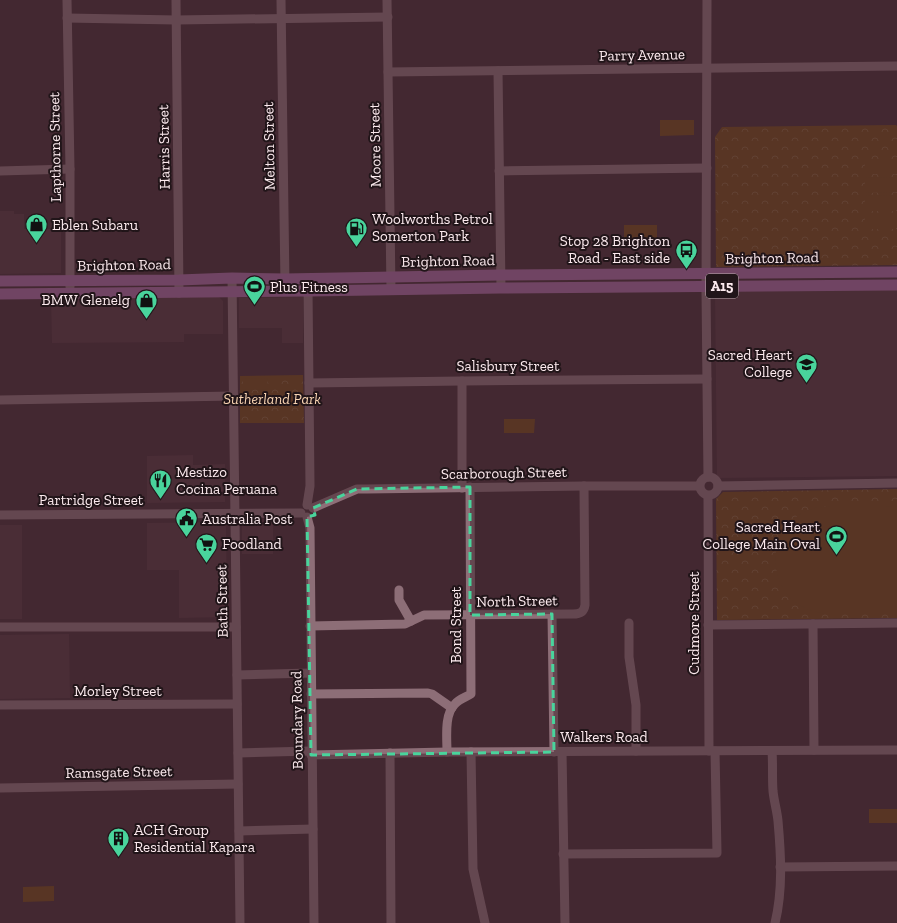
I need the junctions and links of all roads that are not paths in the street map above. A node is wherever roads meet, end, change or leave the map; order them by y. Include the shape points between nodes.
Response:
1 (67, 0) edge
2 (176, 0) edge
3 (281, 0) edge
4 (387, 0) edge
5 (707, 0) edge
6 (388, 17) junction
7 (67, 18) junction
8 (281, 19) junction
9 (176, 20) junction
10 (897, 66) edge
11 (707, 68) junction
12 (498, 71) junction
13 (388, 72) junction
14 (707, 168) junction
15 (70, 169) junction
16 (0, 171) edge
17 (500, 171) junction
18 (897, 272) edge
19 (706, 274) junction
20 (500, 275) junction
21 (232, 278) junction
22 (391, 278) junction
23 (285, 279) junction
24 (179, 280) junction
25 (0, 281) edge
26 (70, 281) junction
27 (897, 285) edge
28 (706, 286) junction
29 (501, 288) junction
30 (391, 290) junction
31 (308, 291) junction
32 (232, 292) junction
33 (285, 292) junction
34 (179, 293) junction
35 (0, 294) edge
36 (70, 294) junction
37 (707, 379) junction
38 (462, 381) junction
39 (309, 383) junction
40 (234, 396) junction
41 (0, 400) edge
42 (708, 476) junction
43 (897, 483) edge
44 (310, 486) junction
45 (584, 486) junction
46 (699, 486) junction
47 (718, 486) junction
48 (466, 487) junction
49 (708, 496) junction
50 (324, 503) junction
51 (310, 506) junction
52 (235, 513) junction
53 (0, 514) edge
54 (304, 515) junction
55 (399, 590) dead end
56 (552, 614) junction
57 (470, 615) junction
58 (411, 621) junction
59 (629, 623) dead end
60 (897, 623) edge
61 (813, 624) junction
62 (708, 625) junction
63 (236, 626) junction
64 (310, 626) junction
65 (0, 627) edge
66 (311, 673) junction
67 (237, 675) junction
68 (311, 694) junction
69 (237, 704) junction
70 (0, 705) edge
71 (452, 708) junction
72 (814, 750) junction
73 (897, 750) edge
74 (636, 751) junction
75 (712, 751) junction
76 (772, 751) junction
77 (447, 752) junction
78 (471, 752) junction
79 (558, 752) junction
80 (238, 753) junction
81 (311, 753) junction
82 (390, 753) junction
83 (238, 784) junction
84 (0, 788) edge
85 (313, 829) junction
86 (239, 831) junction
87 (563, 854) junction
88 (897, 866) edge
89 (780, 867) junction
90 (240, 923) edge
91 (314, 923) edge
92 (391, 923) edge
93 (485, 923) edge
94 (565, 923) edge
95 (775, 923) edge

1 - 7 street, Lapthorne Street
2 - 9 street, Harris Street
3 - 8 street, Melton Street
4 - 6 street, Moore Street
5 - 11 street
6 - 8 street
6 - 13 street, Moore Street
7 - 9 street
7 - 15 street, Lapthorne Street
8 - 9 street
8 - 23 street, Melton Street
9 - 24 street, Harris Street
10 - 11 street, Parry Avenue
11 - 12 street, Parry Avenue
11 - 14 street
12 - 13 street, Parry Avenue
12 - 17 street
13 - 22 street, Moore Street
14 - 17 street
14 - 19 street
15 - 16 street
15 - 26 street, Lapthorne Street
17 - 20 street
18 - 19 main road, Brighton Road / A15
19 - 20 main road, Brighton Road / A15
19 - 28 street
20 - 22 main road, Brighton Road / A15
20 - 29 street
21 - 23 main road, Brighton Road / A15
21 - 24 main road, Brighton Road / A15
21 - 32 street, Bath Street
22 - 23 main road, Brighton Road / A15
22 - 30 street, Moore Street
23 - 33 street, Melton Street
24 - 26 main road, Brighton Road / A15
24 - 34 street, Harris Street
25 - 26 main road, Brighton Road / A15
26 - 36 street, Lapthorne Street
27 - 28 main road, Brighton Road / A15
28 - 29 main road, Brighton Road / A15
28 - 37 street
29 - 30 main road, Brighton Road / A15
30 - 31 main road, Brighton Road / A15
31 - 33 main road, Brighton Road / A15
31 - 39 street
32 - 33 main road, Brighton Road / A15
32 - 34 main road, Brighton Road / A15
32 - 40 street, Bath Street
34 - 36 main road, Brighton Road / A15
35 - 36 main road, Brighton Road / A15
37 - 38 street, Salisbury Street
37 - 42 street
38 - 39 street, Salisbury Street
38 - 48 street, Bond Street
39 - 44 street
40 - 41 street
40 - 52 street, Bath Street
42 - 46 street
42 - 47 street via 714,478
43 - 47 street
44 - 50 street via 317,499
44 - 51 street
45 - 46 street, Scarborough Street
45 - 48 street, Scarborough Street
45 - 56 street, North Street via 585,605 579,614
46 - 49 street via 701,492
47 - 49 street via 714,494
48 - 50 street, Scarborough Street via 357,489
48 - 57 street, Bond Street
49 - 62 street, Cudmore Street
50 - 51 street, Scarborough Street
51 - 54 street via 311,516
52 - 53 street, Partridge Street
52 - 54 street, Partridge Street
52 - 63 street, Bath Street
54 - 64 street, Boundary Road via 310,528
55 - 58 street via 399,600
56 - 57 street, North Street
56 - 79 street
57 - 58 street, North Street via 424,615
57 - 71 street, Bond Street via 471,694 455,703
58 - 64 street, North Street via 405,624
59 - 74 street via 636,705
60 - 61 street
61 - 62 street
61 - 72 street
62 - 75 street, Cudmore Street
63 - 65 street
63 - 67 street, Bath Street
64 - 66 street, Boundary Road
66 - 67 street
66 - 68 street, Boundary Road
67 - 69 street, Bath Street
68 - 71 street via 428,693
68 - 81 street, Boundary Road
69 - 70 street, Morley Street
69 - 80 street, Bath Street
71 - 77 street via 447,722
72 - 73 street, Walkers Road
72 - 76 street, Walkers Road
74 - 75 street, Walkers Road
74 - 79 street, Walkers Road
75 - 76 street, Walkers Road
75 - 87 street, Cudmore Street via 717,852
76 - 89 street
77 - 78 street, Walkers Road
77 - 82 street, Walkers Road
78 - 79 street, Walkers Road
78 - 93 street via 473,869
79 - 87 street
80 - 81 street, Walkers Road
80 - 83 street, Bath Street
81 - 82 street, Walkers Road
81 - 85 street, Boundary Road
82 - 92 street
83 - 84 street, Ramsgate Street
83 - 86 street, Bath Street
85 - 86 street
85 - 91 street, Boundary Road
86 - 90 street, Bath Street
87 - 94 street
88 - 89 street
89 - 95 street via 780,892

